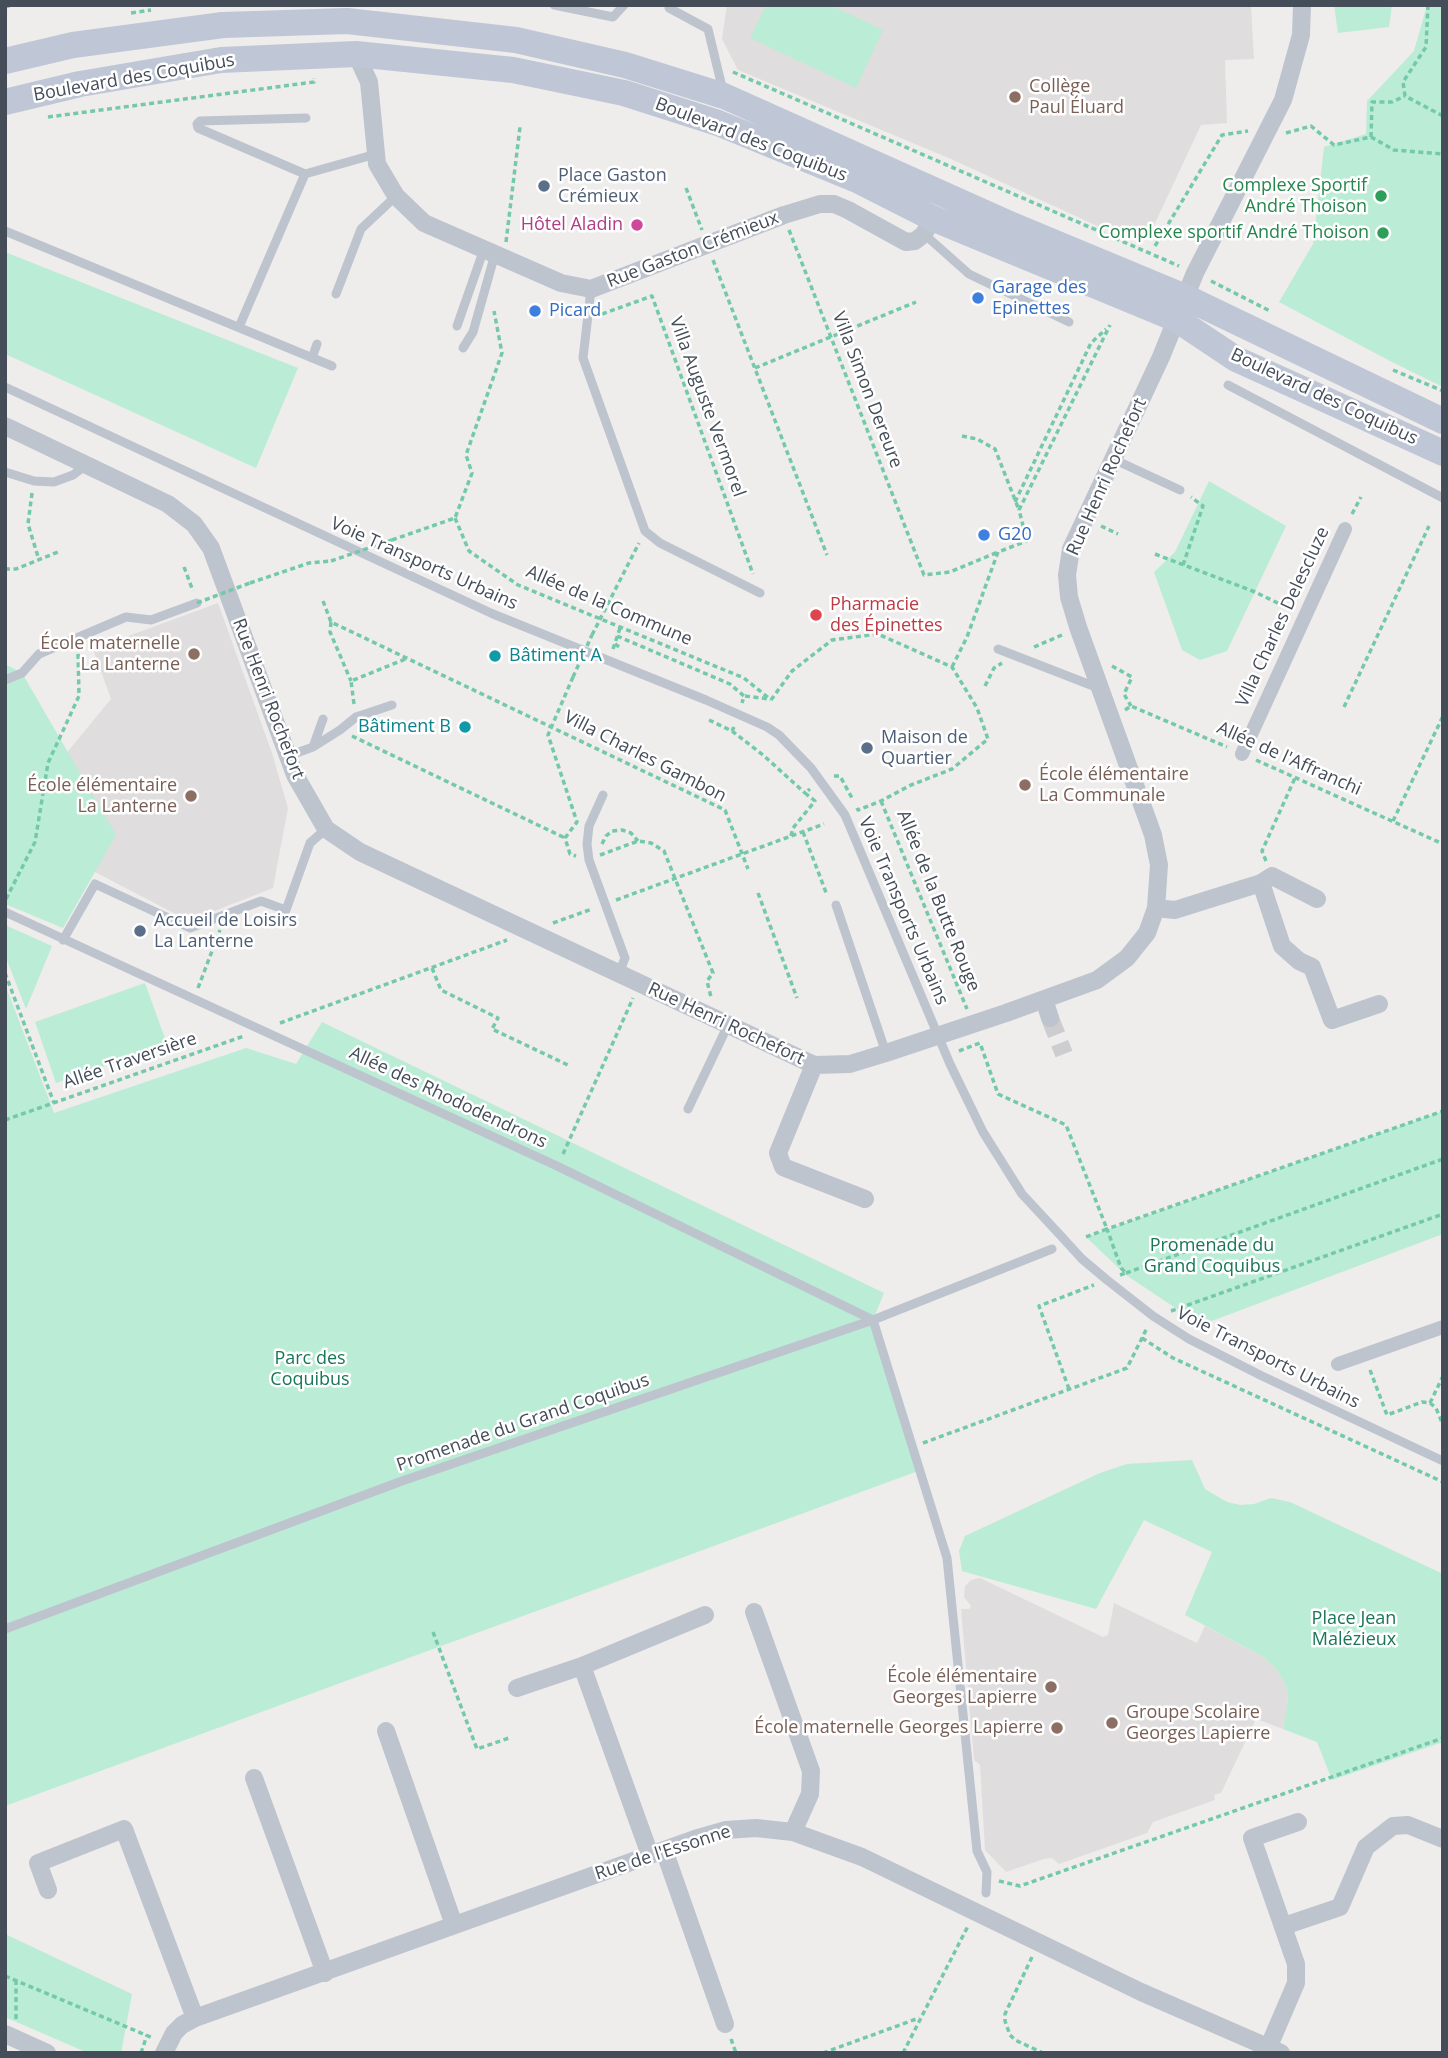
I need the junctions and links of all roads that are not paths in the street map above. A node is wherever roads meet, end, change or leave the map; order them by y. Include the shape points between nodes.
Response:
1 (554, 5) edge
2 (624, 5) edge
3 (1302, 5) edge
4 (670, 8) dead end
5 (345, 13) edge
6 (356, 54) junction
7 (5, 61) edge
8 (724, 96) junction
9 (5, 102) edge
10 (306, 118) dead end
11 (376, 154) junction
12 (305, 174) junction
13 (396, 196) junction
14 (928, 226) junction
15 (5, 231) edge
16 (494, 253) junction
17 (591, 289) junction
18 (336, 293) dead end
19 (1181, 308) junction
20 (1069, 322) dead end
21 (457, 326) dead end
22 (239, 327) junction
23 (317, 344) dead end
24 (463, 348) dead end
25 (312, 358) junction
26 (332, 366) dead end
27 (1227, 385) dead end
28 (5, 387) edge
29 (1443, 421) edge
30 (5, 426) edge
31 (1443, 453) edge
32 (1113, 459) junction
33 (86, 465) junction
34 (5, 472) edge
35 (1180, 490) road end
36 (1443, 498) edge
37 (1345, 529) road end
38 (760, 593) road end
39 (197, 603) road end
40 (998, 649) dead end
41 (5, 680) edge
42 (1101, 689) junction
43 (392, 705) dead end
44 (323, 719) dead end
45 (313, 747) junction
46 (1242, 754) road end
47 (288, 756) junction
48 (603, 795) dead end
49 (326, 828) junction
50 (1267, 880) junction
51 (1317, 899) dead end
52 (836, 905) road end
53 (1156, 908) junction
54 (5, 912) edge
55 (63, 940) junction
56 (619, 973) junction
57 (1044, 999) junction
58 (1379, 1004) dead end
59 (1050, 1018) tunnel mouth
60 (728, 1025) junction
61 (938, 1035) junction
62 (886, 1053) junction
63 (814, 1065) junction
64 (688, 1109) dead end
65 (865, 1199) dead end
66 (1052, 1249) dead end
67 (873, 1320) junction
68 (1443, 1327) edge
69 (1338, 1364) dead end
70 (1443, 1461) edge
71 (754, 1612) dead end
72 (705, 1615) dead end
73 (5, 1629) edge
74 (582, 1666) junction
75 (517, 1688) dead end
76 (386, 1731) dead end
77 (254, 1778) dead end
78 (1298, 1822) dead end
79 (793, 1832) junction
80 (1443, 1839) edge
81 (657, 1853) junction
82 (48, 1890) dead end
83 (986, 1893) dead end
84 (454, 1926) junction
85 (1284, 1926) junction
86 (325, 1973) junction
87 (195, 2018) junction
88 (725, 2024) dead end
89 (10, 2029) edge
90 (166, 2048) edge
91 (1272, 2051) edge
92 (47, 2053) edge

1 - 2 lane via 613,17
3 - 19 street, Rue Henri Rochefort via 1301,36 1283,100
4 - 8 lane via 708,29
5 - 6 main road
5 - 7 main road, Boulevard des Coquibus via 73,45
5 - 8 main road, Boulevard des Coquibus via 516,40 625,65
6 - 9 main road, Boulevard des Coquibus via 220,60
6 - 11 street, Rue Gaston Crémieux via 369,82
6 - 14 main road, Boulevard des Coquibus via 513,70 624,93 718,123 857,180
8 - 19 main road, Boulevard des Coquibus via 1012,225
10 - 12 lane via 197,124
11 - 12 lane
11 - 13 street, Rue Gaston Crémieux
12 - 22 lane
13 - 16 street, Rue Gaston Crémieux via 424,223
13 - 18 lane via 361,229
14 - 17 street, Rue Gaston Crémieux via 915,240 906,242 834,204 820,204
14 - 19 main road, Boulevard des Coquibus
14 - 20 lane via 969,274
15 - 22 lane
16 - 17 street, Rue Gaston Crémieux via 561,283
16 - 21 lane
16 - 24 lane via 473,332
17 - 38 lane via 583,358 645,531
19 - 29 main road, Boulevard des Coquibus
19 - 31 main road, Boulevard des Coquibus via 1236,359
19 - 32 street, Rue Henri Rochefort
22 - 25 lane
23 - 25 lane
25 - 26 lane
27 - 36 lane
28 - 61 lane, Voie Transports Urbains via 493,614 706,700 779,735 811,768 845,815
30 - 33 street, Rue Henri Rochefort
32 - 35 lane
32 - 42 street, Rue Henri Rochefort via 1072,549 1067,575 1069,597
33 - 34 lane via 54,482
33 - 47 street, Rue Henri Rochefort via 168,504 200,532 211,548
37 - 46 street, Villa Charles Delescluze
39 - 41 lane via 151,620 126,617 39,654 22,673
40 - 42 lane
42 - 53 street, Rue Henri Rochefort via 1153,835 1159,865
43 - 45 lane via 356,717
44 - 45 lane
45 - 47 lane
47 - 49 street, Rue Henri Rochefort
48 - 56 lane via 589,826 587,844 625,958
49 - 55 lane via 310,843 286,911 261,901 190,928 95,884
49 - 56 street, Rue Henri Rochefort via 360,852
50 - 51 street
50 - 53 street via 1175,910
50 - 58 street via 1282,946 1312,967 1332,1020
52 - 62 lane
53 - 57 street, Rue Henri Rochefort via 1147,933 1127,958 1097,980
54 - 55 lane, Allée des Rhododendrons
55 - 67 lane, Allée des Rhododendrons via 557,1166
56 - 60 street, Rue Henri Rochefort
57 - 59 street
57 - 61 street, Rue Henri Rochefort
60 - 63 street, Rue Henri Rochefort
60 - 64 lane
61 - 62 street, Rue Henri Rochefort
61 - 70 lane, Voie Transports Urbains via 983,1132 1022,1194 1082,1259 1189,1339
62 - 63 street, Rue Henri Rochefort via 850,1064
63 - 65 street via 778,1153 780,1160 783,1167
66 - 67 lane, Promenade du Grand Coquibus
67 - 73 lane, Promenade du Grand Coquibus via 402,1481
67 - 83 lane via 947,1558
68 - 69 street
71 - 79 street via 811,1771 810,1794
72 - 74 street
74 - 75 street
74 - 81 street
76 - 84 street
77 - 86 street
78 - 85 street via 1252,1838
79 - 81 street, Rue de l'Essonne via 726,1830
79 - 91 street, Rue de l'Essonne via 862,1857
80 - 85 street via 1408,1825 1393,1826 1366,1847 1340,1907
81 - 84 street, Rue de l'Essonne
81 - 88 street
82 - 87 street via 38,1863 124,1829
84 - 86 street, Rue de l'Essonne
85 - 91 street via 1296,1964 1296,1983
86 - 87 street, Rue de l'Essonne
87 - 90 street, Rue de l'Essonne via 174,2033
89 - 92 street

